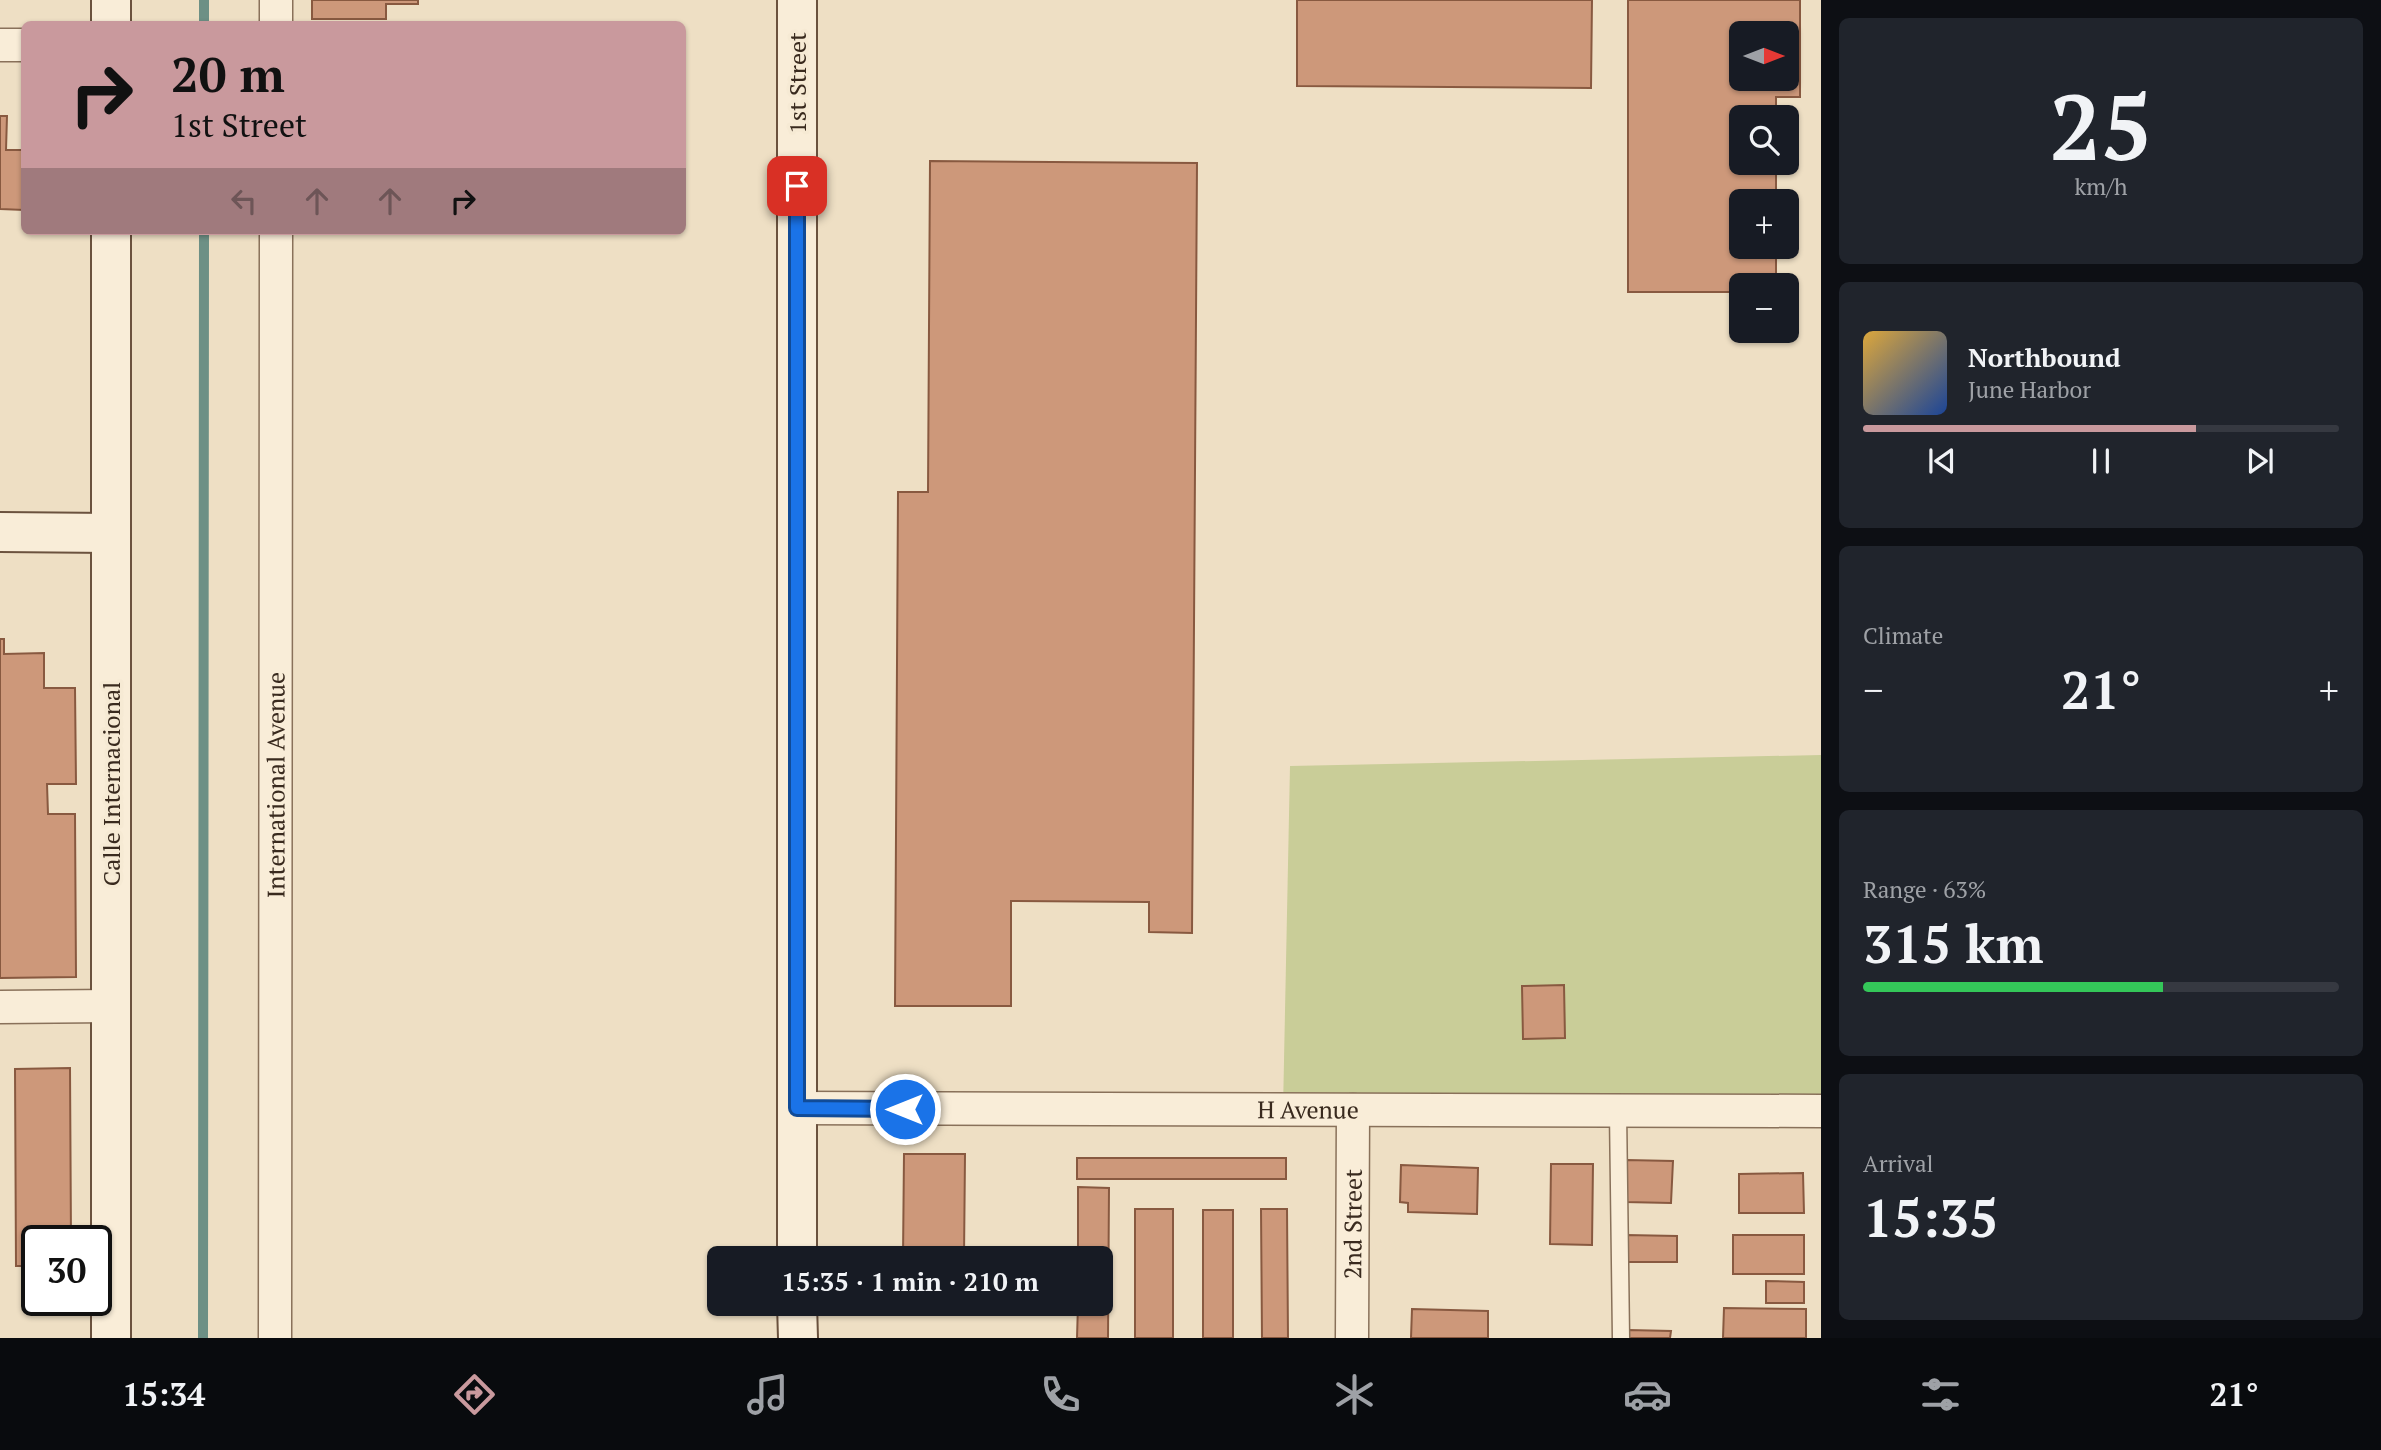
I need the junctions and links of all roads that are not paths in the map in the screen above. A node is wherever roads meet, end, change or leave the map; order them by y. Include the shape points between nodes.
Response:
1 (111, 0) edge
2 (276, 0) edge
3 (797, 0) edge
4 (111, 21) edge
5 (276, 21) edge
6 (0, 45) edge
7 (21, 45) edge
8 (111, 235) edge
9 (276, 235) edge
10 (0, 532) edge
11 (111, 533) junction
12 (111, 1006) junction
13 (0, 1007) edge
14 (797, 1108) junction
15 (1353, 1110) junction
16 (1618, 1111) junction
17 (1821, 1111) edge
18 (797, 1246) edge
19 (797, 1316) edge
20 (111, 1338) edge
21 (275, 1338) edge
22 (797, 1338) edge
23 (1352, 1338) edge
24 (1621, 1338) edge

1 - 4 main road
2 - 5 street
3 - 14 main road, 1st Street
6 - 7 street
8 - 11 main road, Calle Internacional
9 - 21 street, International Avenue
10 - 11 main road
11 - 12 main road, Calle Internacional
12 - 13 street
12 - 20 main road, Calle Internacional
14 - 15 street, H Avenue
14 - 18 main road, 1st Street
15 - 16 street, H Avenue
15 - 23 street, 2nd Street
16 - 17 street, H Avenue
16 - 24 lane
19 - 22 main road

